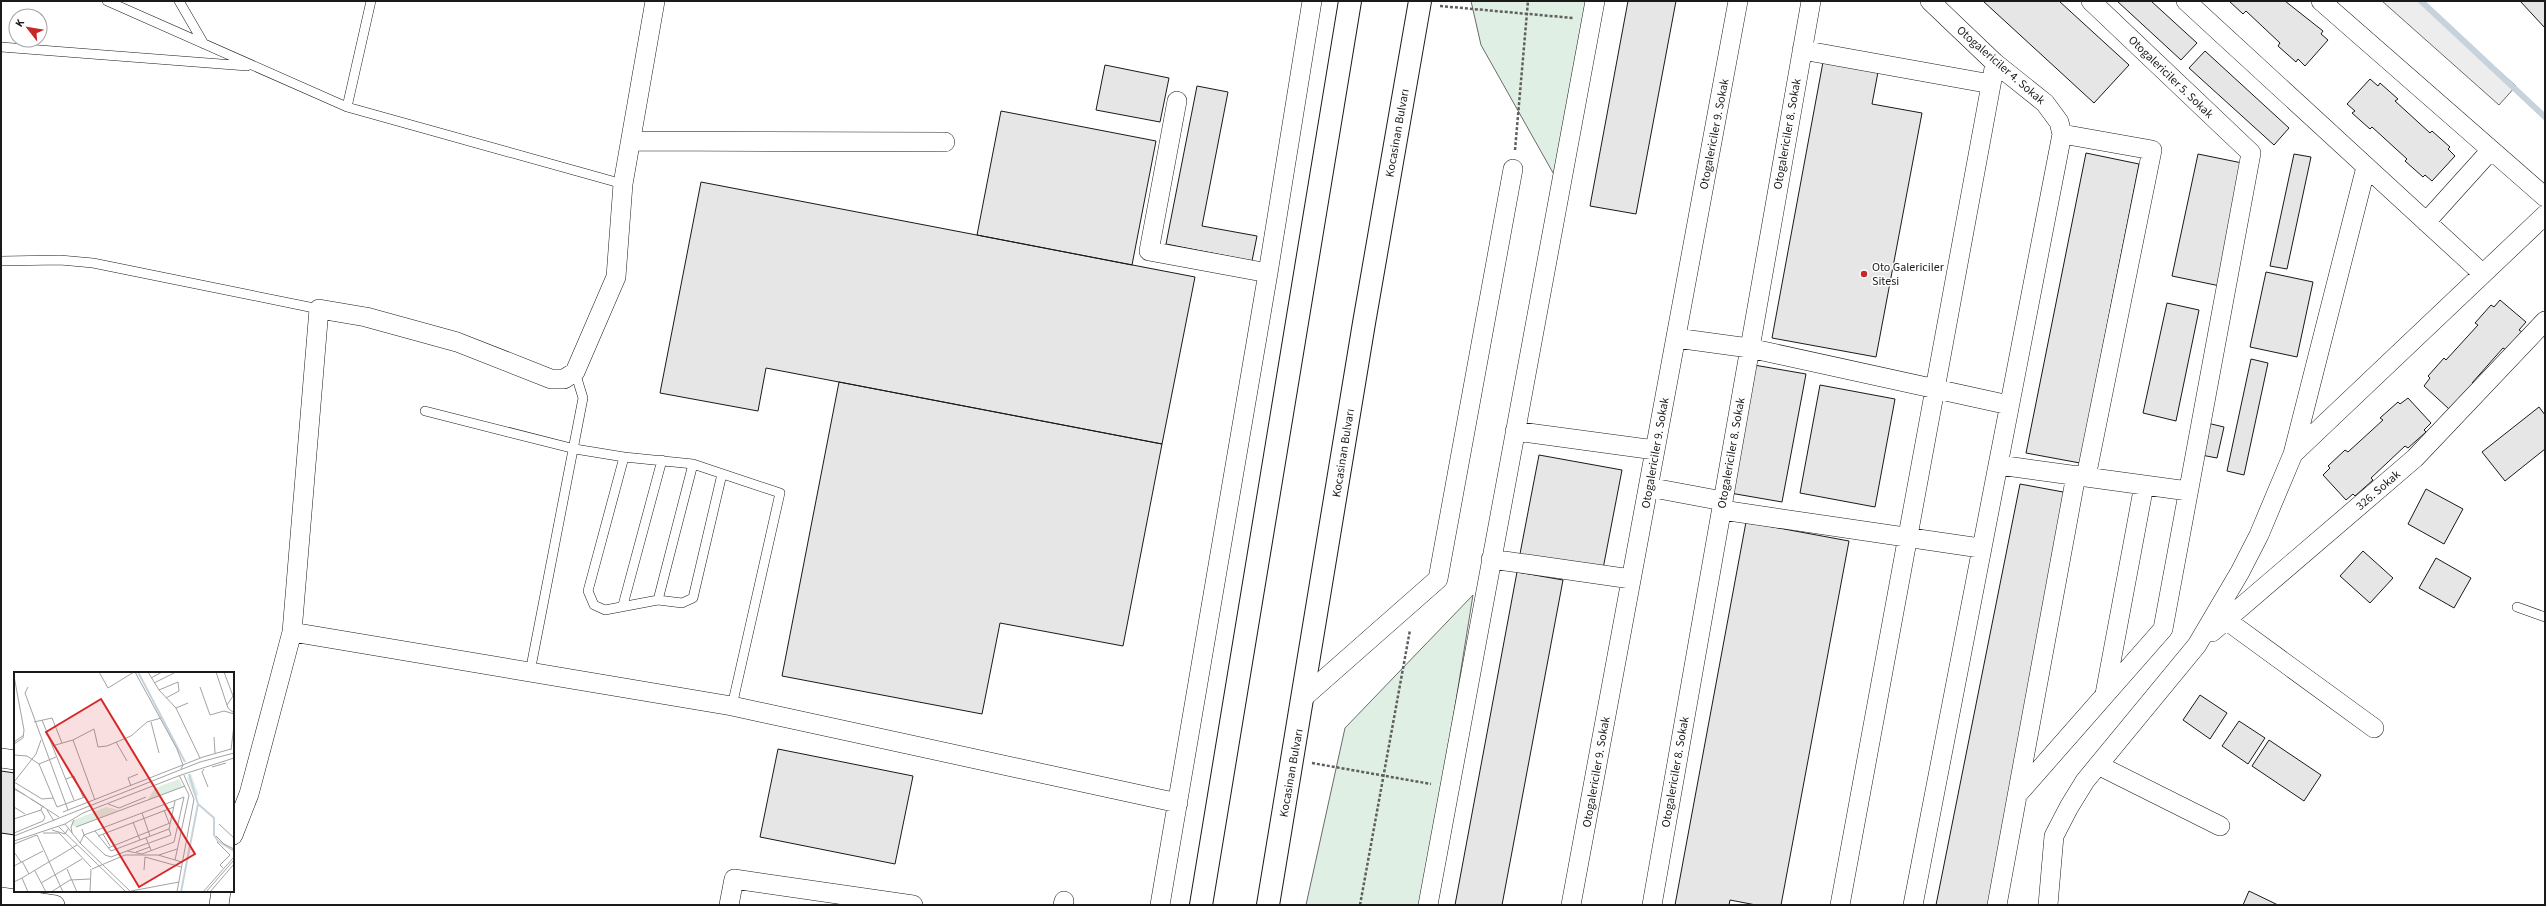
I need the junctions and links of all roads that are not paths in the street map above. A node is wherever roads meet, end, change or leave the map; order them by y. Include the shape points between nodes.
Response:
1 (106, 1) edge
2 (179, 1) edge
3 (372, 1) edge
4 (655, 1) edge
5 (1312, 1) edge
6 (1350, 1) edge
7 (1594, 1) edge
8 (1738, 1) edge
9 (1811, 1) edge
10 (1930, 1) edge
11 (2091, 1) edge
12 (2186, 1) edge
13 (2321, 1) edge
14 (1420, 3) edge
15 (204, 44) junction
16 (1, 47) edge
17 (1802, 50) junction
18 (1996, 64) junction
19 (254, 66) junction
20 (1991, 84) junction
21 (1177, 102) dead end
22 (347, 107) junction
23 (2062, 134) junction
24 (631, 141) junction
25 (944, 142) dead end
26 (2491, 150) junction
27 (2366, 167) junction
28 (1513, 169) road end
29 (623, 184) junction
30 (2545, 197) edge
31 (2545, 216) edge
32 (2426, 222) junction
33 (1, 261) edge
34 (1268, 273) junction
35 (2483, 274) junction
36 (319, 308) junction
37 (2545, 322) edge
38 (1676, 338) junction
39 (1749, 348) junction
40 (575, 372) junction
41 (1935, 389) junction
42 (2008, 405) junction
43 (425, 411) dead end
44 (1515, 431) junction
45 (575, 449) junction
46 (1655, 450) junction
47 (2293, 454) junction
48 (624, 458) junction
49 (662, 460) junction
50 (693, 464) junction
51 (1999, 465) junction
52 (722, 474) junction
53 (2081, 476) junction
54 (2144, 485) junction
55 (1648, 487) junction
56 (2188, 491) junction
57 (1722, 506) junction
58 (1908, 537) junction
59 (1980, 548) junction
60 (1492, 559) junction
61 (1631, 579) junction
62 (658, 600) junction
63 (624, 605) junction
64 (2517, 607) dead end
65 (2545, 617) edge
66 (2226, 620) junction
67 (292, 632) junction
68 (2197, 645) junction
69 (530, 672) junction
70 (2105, 695) junction
71 (1304, 697) junction
72 (732, 706) junction
73 (2374, 728) dead end
74 (1, 758) edge
75 (14, 760) edge
76 (2098, 765) junction
77 (241, 793) edge
78 (2018, 794) junction
79 (1178, 803) junction
80 (2220, 826) dead end
81 (234, 829) edge
82 (220, 892) edge
83 (1, 897) edge
84 (55, 905) edge
85 (219, 905) edge
86 (729, 905) edge
87 (913, 905) edge
88 (1160, 905) edge
89 (1201, 905) edge
90 (1268, 905) edge
91 (1428, 905) edge
92 (1571, 905) edge
93 (1652, 905) edge
94 (1840, 905) edge
95 (1913, 905) edge
96 (1997, 905) edge
97 (2048, 905) edge

1 - 15 lane
2 - 15 lane
3 - 22 lane
4 - 24 street
5 - 34 street
6 - 89 highway
7 - 44 street
8 - 38 street, Otogalericiler 9. Sokak
9 - 17 street, Otogalericiler 8. Sokak
10 - 18 street, Otogalericiler 4. Sokak
11 - 56 street, Otogalericiler 5. Sokak via 2251,153
12 - 27 street
13 - 26 street
14 - 71 highway, Kocasinan Bulvarı via 1364,323
15 - 19 lane
16 - 19 lane
17 - 20 street
17 - 39 street, Otogalericiler 8. Sokak
18 - 20 street
18 - 23 street, Otogalericiler 4. Sokak via 2045,104 2059,122
19 - 22 lane
20 - 41 street
21 - 34 street via 1149,252
22 - 29 lane
23 - 42 street
23 - 53 street via 2152,150
24 - 25 street
24 - 29 street
26 - 30 street
26 - 32 street
27 - 32 street
27 - 47 street
28 - 71 street via 1438,579
29 - 40 street via 616,278
31 - 35 street
32 - 35 street
33 - 36 lane via 60,260 93,263
34 - 79 street
35 - 47 street
36 - 40 street via 366,317 442,338 551,380 564,379
36 - 67 street
37 - 66 street, 326. Sokak via 2416,458
38 - 39 street
38 - 46 street, Otogalericiler 9. Sokak
39 - 41 street
39 - 57 street, Otogalericiler 8. Sokak
40 - 45 lane via 583,398
41 - 42 street
41 - 58 street
42 - 51 street
43 - 45 lane
44 - 46 street
44 - 60 street
45 - 48 lane
45 - 69 lane
46 - 55 street, Otogalericiler 9. Sokak
47 - 68 street via 2259,535
48 - 49 lane
48 - 63 lane via 588,591 594,605 605,610
49 - 50 lane
49 - 63 lane
50 - 52 lane
50 - 62 lane
51 - 53 street
51 - 59 street
52 - 62 lane via 692,598 682,603
52 - 72 lane via 780,493
53 - 54 street
53 - 78 street
54 - 56 street
54 - 70 street
55 - 57 street
55 - 61 street, Otogalericiler 9. Sokak
56 - 70 street via 2163,629
57 - 58 street
57 - 93 street, Otogalericiler 8. Sokak
58 - 59 street
58 - 94 street
59 - 95 street
60 - 61 street
60 - 91 street
61 - 92 street, Otogalericiler 9. Sokak
62 - 63 lane
64 - 65 lane
66 - 68 street, 326. Sokak
66 - 73 street
67 - 69 street
67 - 77 street
68 - 76 street
69 - 72 street
70 - 78 street
71 - 90 highway, Kocasinan Bulvarı
72 - 79 street
74 - 75 street
76 - 80 street
76 - 97 street via 2081,787 2054,836
77 - 81 street
78 - 96 street
79 - 88 street
82 - 85 street
83 - 84 street
86 - 87 street via 734,879

